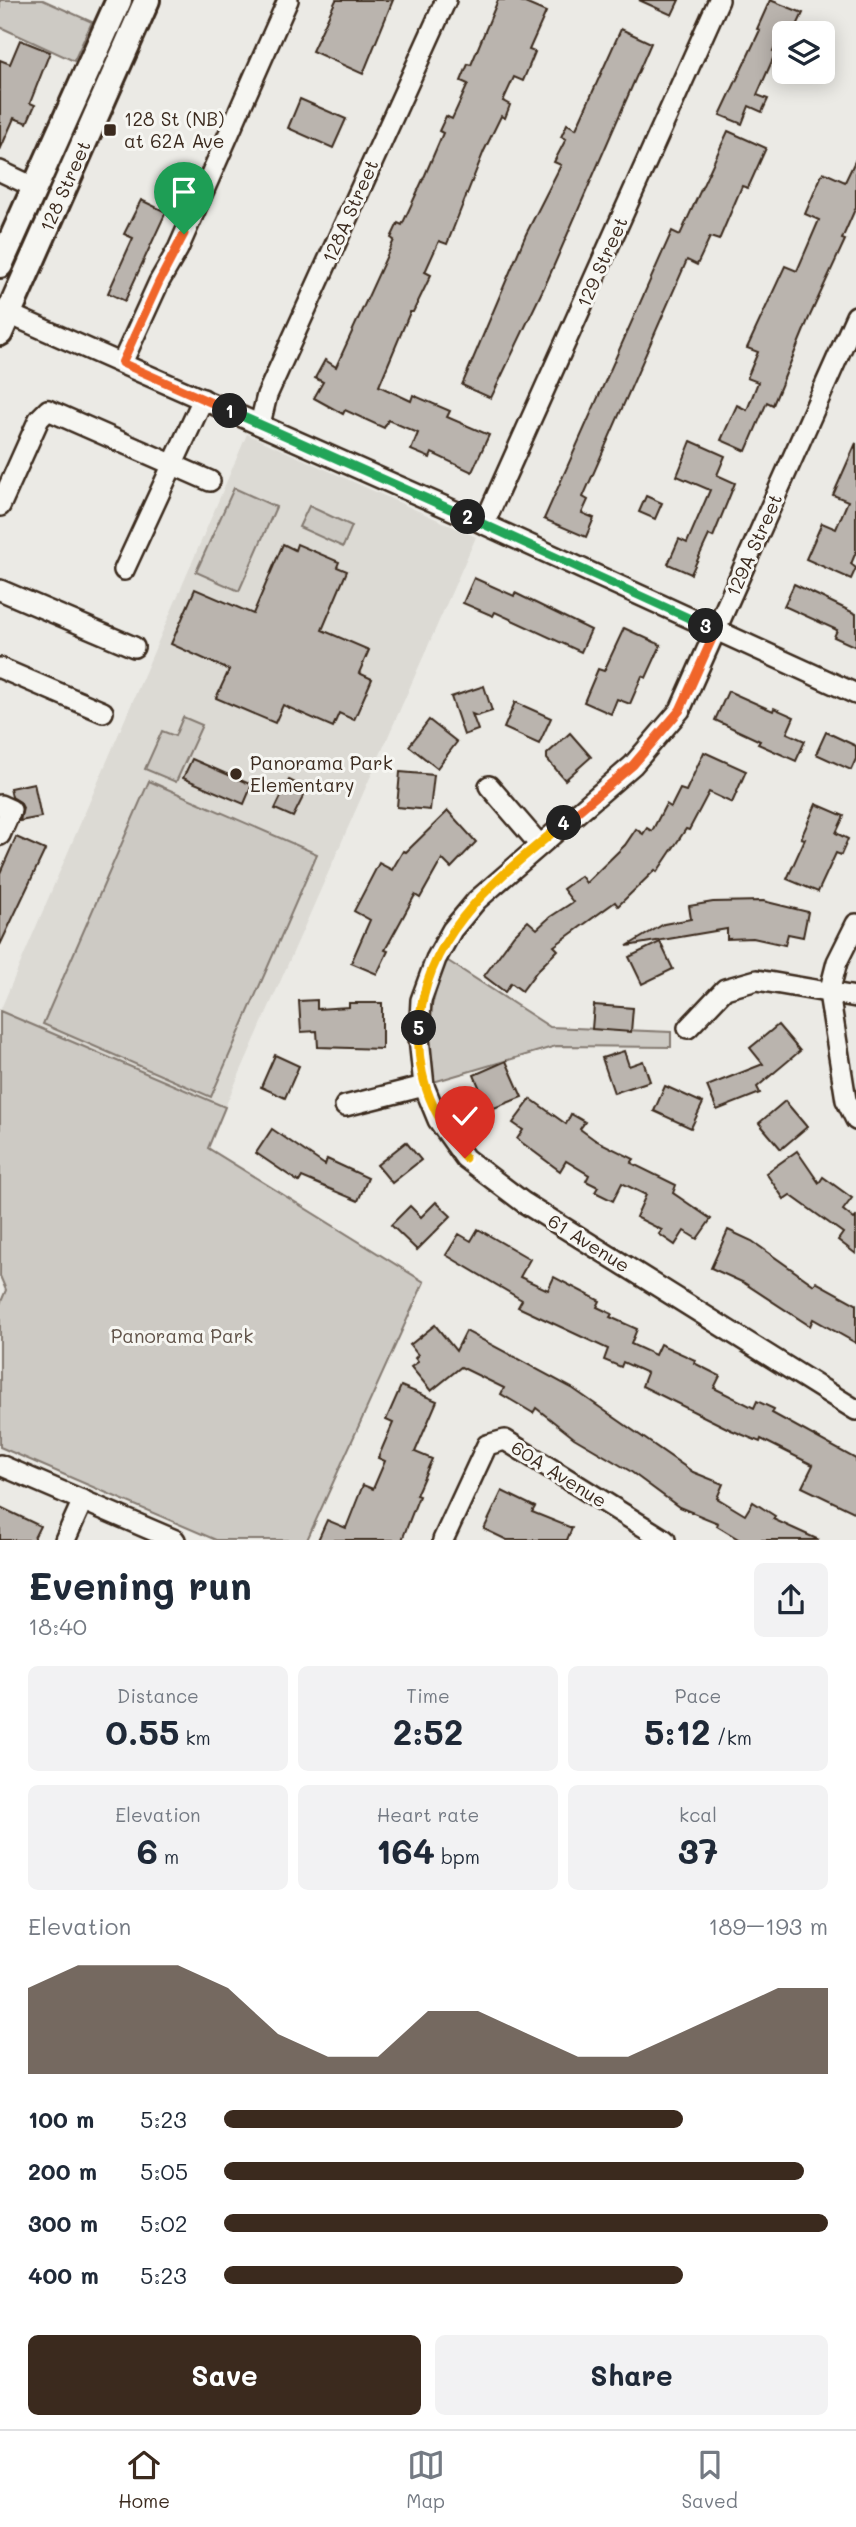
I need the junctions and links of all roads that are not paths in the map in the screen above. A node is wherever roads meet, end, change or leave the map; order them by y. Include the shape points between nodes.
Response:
1 (119, 0) edge
2 (147, 0) edge
3 (288, 0) edge
4 (446, 0) edge
5 (719, 0) edge
6 (0, 171) edge
7 (36, 188) junction
8 (0, 265) edge
9 (856, 316) edge
10 (3, 319) edge
11 (122, 363) junction
12 (203, 399) junction
13 (260, 424) junction
14 (171, 464) junction
15 (210, 481) dead end
16 (0, 506) edge
17 (484, 524) junction
18 (124, 570) dead end
19 (0, 590) edge
20 (716, 630) junction
21 (134, 647) dead end
22 (0, 668) edge
23 (856, 694) edge
24 (103, 712) dead end
25 (489, 786) dead end
26 (0, 805) edge
27 (0, 835) edge
28 (539, 844) junction
29 (856, 924) edge
30 (829, 993) junction
31 (856, 997) edge
32 (688, 1028) dead end
33 (424, 1086) junction
34 (345, 1106) dead end
35 (856, 1120) edge
36 (856, 1410) edge
37 (0, 1465) edge
38 (83, 1500) junction
39 (65, 1540) edge
40 (175, 1540) edge
41 (443, 1540) edge
42 (665, 1540) edge

1 - 7 main road, 128 Street
2 - 10 main road, 128 Street
3 - 11 street via 178,249
4 - 13 street, 128A Street via 267,396
5 - 17 street, 129 Street
6 - 7 street
7 - 8 main road, 128 Street
9 - 20 street, 129A Street
10 - 11 street
11 - 12 street
12 - 13 street
12 - 14 street
13 - 17 street
14 - 15 street
14 - 16 street via 48,410 39,419
14 - 18 street
17 - 20 street
19 - 21 street
20 - 23 street
20 - 28 street, 129A Street via 680,710 633,765
22 - 24 street
25 - 28 street
26 - 27 street via 11,810
28 - 33 street, 129A Street via 477,900 436,959 421,1000
29 - 30 street via 837,962
30 - 31 street
30 - 32 street via 757,981 725,989
30 - 35 street via 846,1100
33 - 34 street
33 - 36 street, 61 Avenue via 438,1120 465,1158 523,1202
37 - 38 street
38 - 39 street
38 - 40 street
41 - 42 street, 60A Avenue via 487,1445 505,1440

